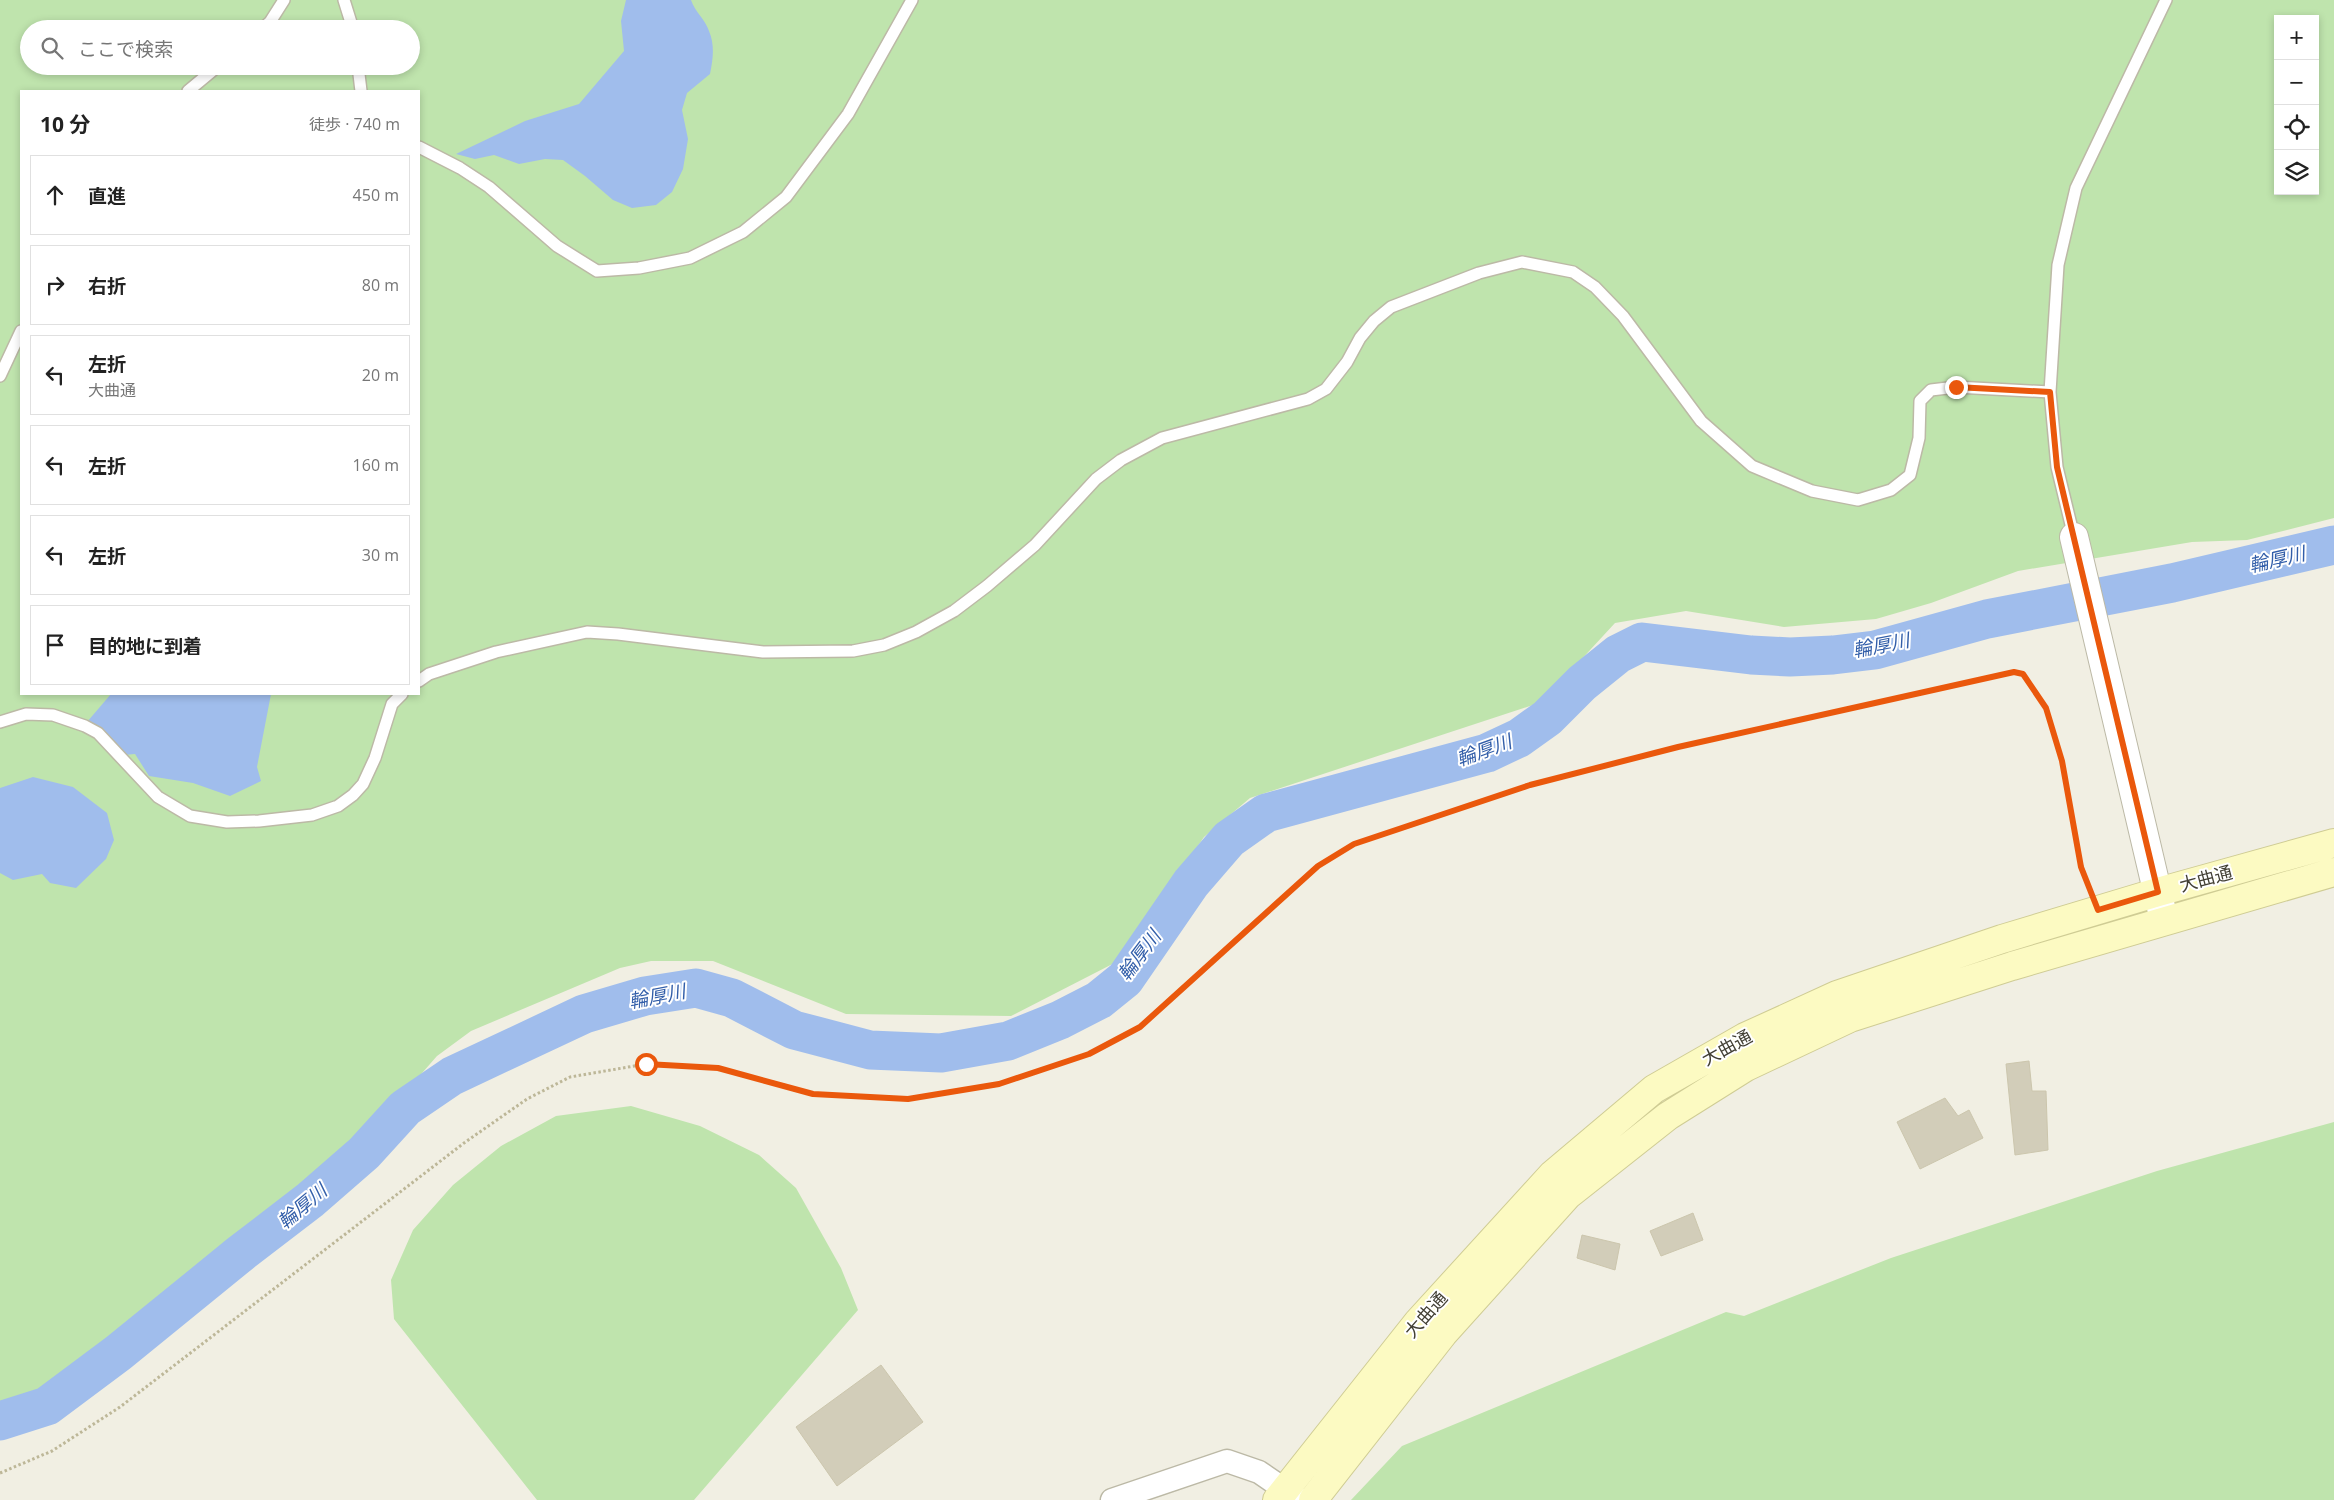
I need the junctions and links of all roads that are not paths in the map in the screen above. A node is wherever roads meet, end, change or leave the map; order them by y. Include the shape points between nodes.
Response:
1 (284, 0) edge
2 (344, 0) edge
3 (912, 0) edge
4 (2166, 0) edge
5 (271, 20) edge
6 (350, 20) edge
7 (207, 75) edge
8 (359, 75) edge
9 (189, 90) edge
10 (361, 90) edge
11 (420, 148) edge
12 (20, 333) edge
13 (0, 376) edge
14 (2050, 392) junction
15 (2074, 537) joint
16 (420, 680) edge
17 (401, 695) edge
18 (0, 722) edge
19 (2334, 843) edge
20 (2334, 872) edge
21 (2158, 892) junction
22 (2164, 920) junction
23 (1287, 1497) edge
24 (1112, 1500) edge
25 (1313, 1500) edge

1 - 5 lane
2 - 6 lane
3 - 11 lane via 848,114 786,197 743,232 690,258 639,268 597,271 558,246 489,187
4 - 14 lane via 2076,188 2058,265
7 - 9 lane
8 - 10 lane
12 - 13 lane
14 - 15 lane via 2057,467
14 - 16 lane via 1956,387 1932,390 1920,401 1919,438 1910,475 1891,490 1858,500 1812,491 1752,466 1701,421 1623,316 1596,287 1573,272 1522,262 1479,273 1391,307 1360,338 1326,389 1308,399 1162,438 1121,460 1096,479 1035,545 954,612 884,645 853,651 763,652 587,632 496,652 429,674
15 - 21 street
17 - 18 lane via 392,704 363,784 353,795 338,806 312,816 259,821 227,822 190,816 158,797 98,734 85,726 53,715 26,714
19 - 21 main road, 大曲通
20 - 22 main road, 大曲通
21 - 22 street
21 - 23 main road, 大曲通 via 1837,994 1745,1037 1654,1089 1552,1175 1418,1322
22 - 25 main road, 大曲通 via 1850,1018 1746,1067 1668,1116 1568,1195 1443,1334
23 - 24 street via 1259,1472 1227,1461

